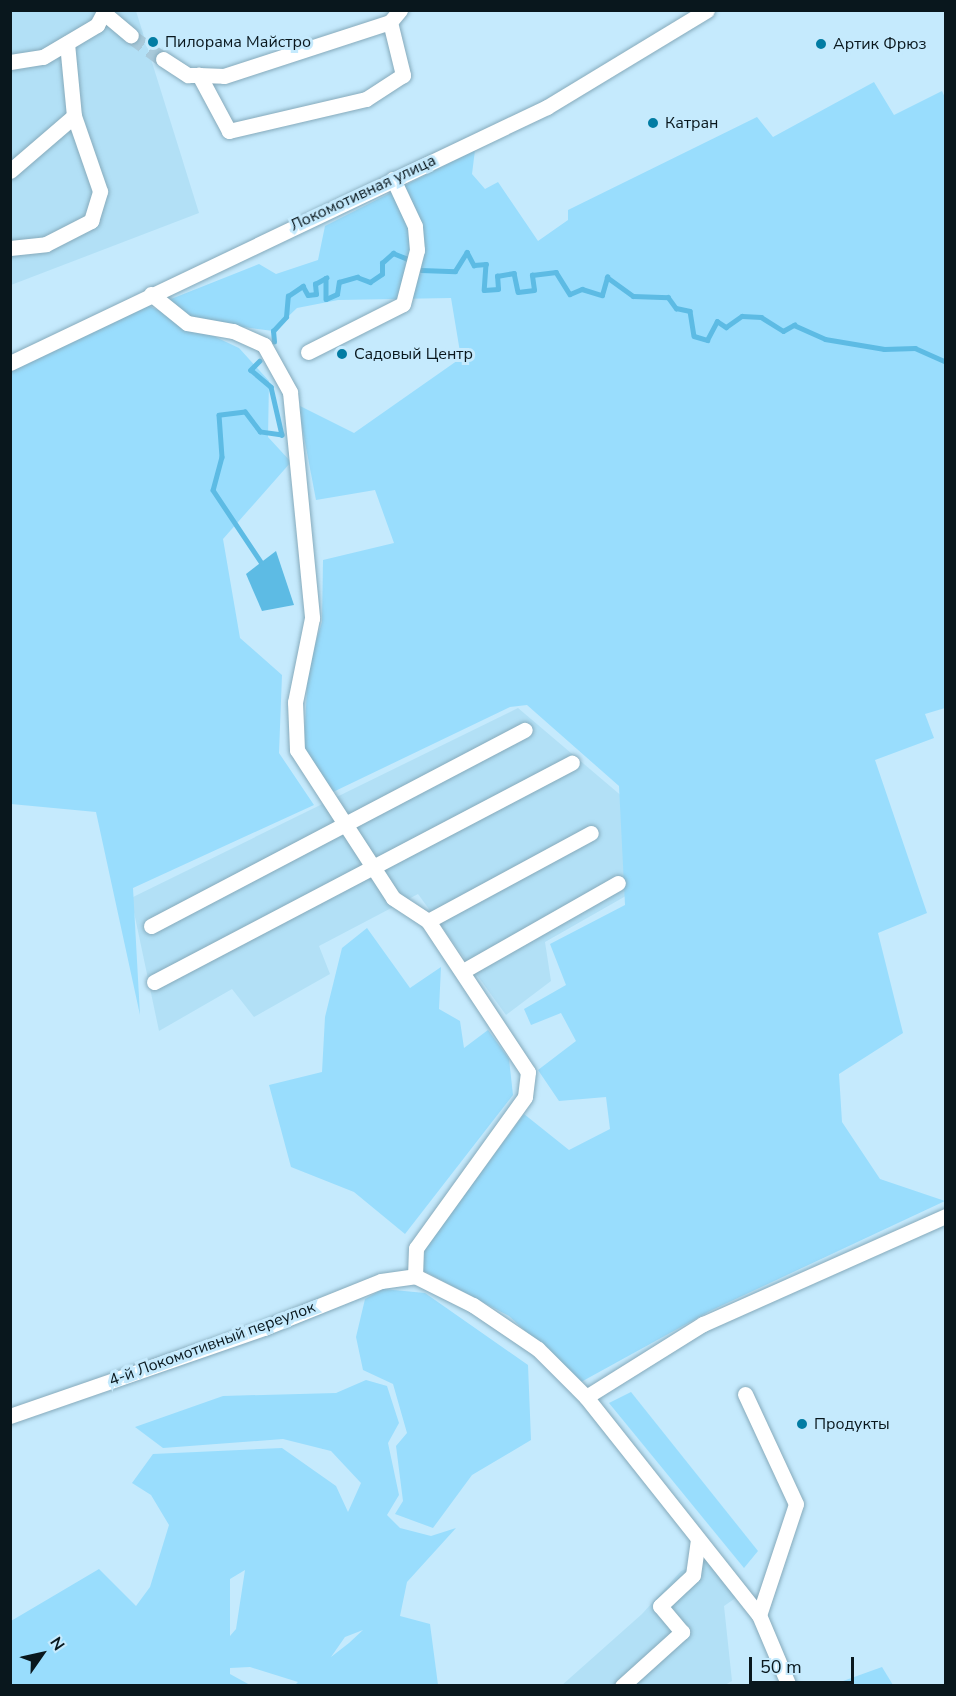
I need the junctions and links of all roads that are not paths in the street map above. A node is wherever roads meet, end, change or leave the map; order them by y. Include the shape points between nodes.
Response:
1 (400, 10) edge
2 (708, 10) edge
3 (104, 12) edge
4 (390, 22) junction
5 (131, 36) tunnel mouth
6 (67, 43) junction
7 (164, 59) tunnel mouth
8 (10, 62) edge
9 (199, 75) junction
10 (74, 116) junction
11 (10, 171) edge
12 (393, 179) junction
13 (10, 248) edge
14 (151, 294) junction
15 (308, 352) dead end
16 (10, 363) edge
17 (525, 730) dead end
18 (572, 763) dead end
19 (345, 825) junction
20 (591, 833) dead end
21 (372, 867) junction
22 (618, 883) dead end
23 (428, 921) junction
24 (151, 926) dead end
25 (463, 971) junction
26 (154, 982) dead end
27 (945, 1215) edge
28 (415, 1276) junction
29 (746, 1394) dead end
30 (586, 1397) junction
31 (10, 1416) edge
32 (698, 1539) junction
33 (759, 1615) junction
34 (622, 1686) edge
35 (789, 1686) edge

1 - 4 street
2 - 12 street, Локомотивная улица via 547,107
3 - 5 street
3 - 6 street via 97,25
4 - 9 street via 224,76
4 - 9 street via 404,75 366,99 229,131
6 - 8 street via 43,57
6 - 10 street
7 - 9 street via 188,75
10 - 11 street
10 - 13 street via 100,191 91,221 46,244
12 - 14 street, Локомотивная улица
12 - 15 street via 415,226 417,250 404,304
14 - 16 street, Локомотивная улица
14 - 19 street via 186,323 233,331 264,345 290,392 312,618 295,702 297,750
17 - 19 street
18 - 21 street
19 - 21 street
19 - 24 street
20 - 23 street
21 - 23 street via 393,898
21 - 26 street
22 - 25 street
23 - 25 street
25 - 28 street via 528,1072 525,1097 416,1248
27 - 30 street via 703,1324
28 - 30 street via 473,1305 538,1349
28 - 31 street, 4-й Локомотивный переулок via 381,1281 264,1328
29 - 33 street via 796,1504
30 - 32 street
32 - 33 street
32 - 34 street via 693,1575 660,1606 682,1632
33 - 35 street

